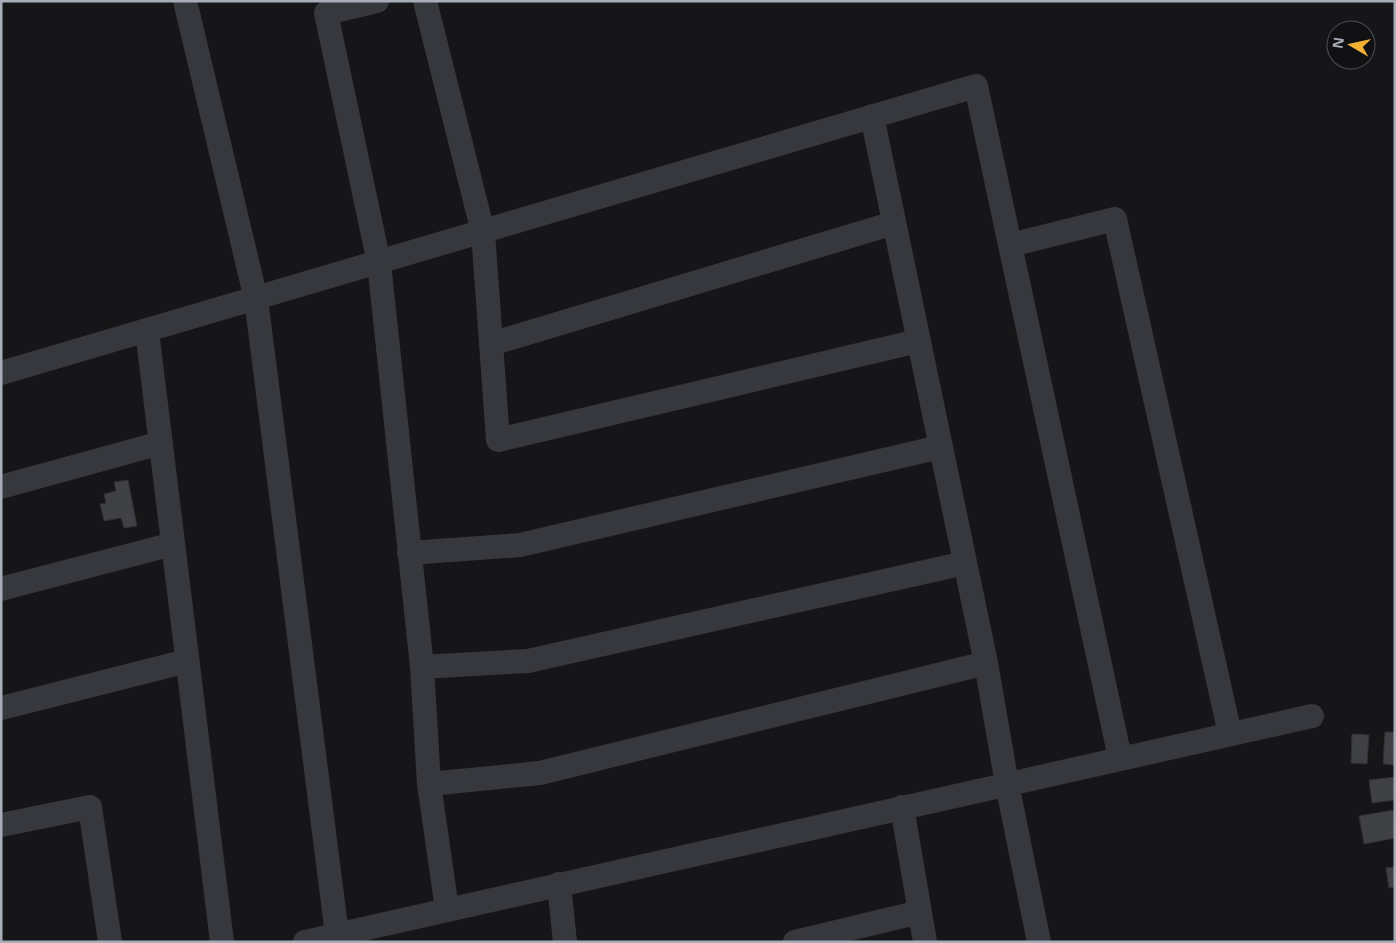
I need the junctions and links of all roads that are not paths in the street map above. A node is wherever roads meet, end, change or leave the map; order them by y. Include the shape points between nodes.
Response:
1 (185, 1) edge
2 (377, 1) edge
3 (425, 1) edge
4 (872, 116) junction
5 (894, 223) junction
6 (483, 232) junction
7 (1010, 245) junction
8 (378, 263) junction
9 (256, 299) junction
10 (147, 331) junction
11 (918, 341) junction
12 (491, 344) junction
13 (1, 373) edge
14 (161, 443) junction
15 (940, 447) junction
16 (1, 487) edge
17 (173, 544) junction
18 (409, 553) junction
19 (965, 563) junction
20 (1, 589) edge
21 (187, 661) junction
22 (986, 663) junction
23 (422, 667) junction
24 (1, 708) edge
25 (1312, 716) dead end
26 (1230, 734) junction
27 (1120, 758) junction
28 (429, 784) junction
29 (1008, 784) junction
30 (902, 807) junction
31 (1, 825) edge
32 (559, 884) junction
33 (447, 909) junction
34 (920, 912) junction
35 (337, 938) edge
36 (110, 942) edge
37 (222, 942) edge
38 (305, 942) edge
39 (566, 942) edge
40 (795, 942) edge
41 (925, 942) edge
42 (1039, 942) edge

1 - 9 street
2 - 8 street via 326,13
3 - 6 street
4 - 5 street
4 - 6 street
4 - 7 street via 976,86
5 - 11 street
5 - 12 street
6 - 8 street
6 - 12 street
7 - 26 street via 1115,219
7 - 27 street
8 - 9 street
8 - 18 street
9 - 10 street
9 - 35 street
10 - 13 street
10 - 14 street
11 - 12 street via 498,440
11 - 15 street
14 - 16 street
14 - 17 street
15 - 18 street via 520,545
15 - 19 street
17 - 20 street
17 - 21 street
18 - 23 street
19 - 22 street
19 - 23 street via 528,662
21 - 24 street
21 - 37 street
22 - 28 street via 540,773
22 - 29 street
23 - 28 street
25 - 26 street
26 - 27 street
27 - 29 street
28 - 33 street
29 - 30 street
29 - 42 street
30 - 32 street
30 - 34 street
31 - 36 street via 90,807
32 - 33 street
32 - 39 street
33 - 35 street
34 - 40 street
34 - 41 street
35 - 38 street

